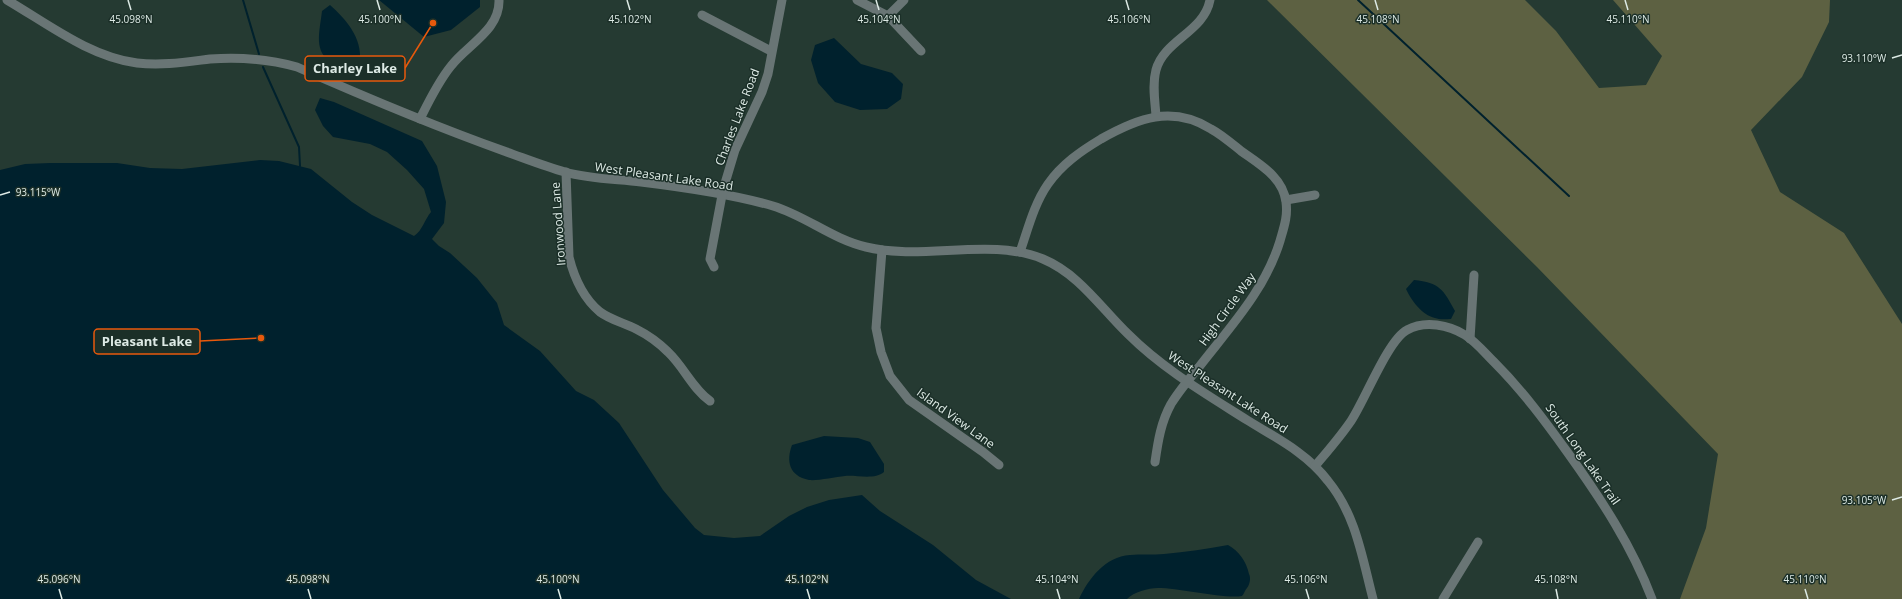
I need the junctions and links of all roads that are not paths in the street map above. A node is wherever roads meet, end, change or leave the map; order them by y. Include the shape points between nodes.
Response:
1 (7, 0) edge
2 (499, 0) edge
3 (782, 0) edge
4 (857, 0) edge
5 (904, 0) edge
6 (1210, 0) edge
7 (702, 14) dead end
8 (888, 16) junction
9 (771, 51) junction
10 (921, 51) dead end
11 (1156, 116) junction
12 (420, 120) junction
13 (566, 172) junction
14 (722, 195) junction
15 (1315, 195) dead end
16 (1286, 200) junction
17 (882, 250) junction
18 (1020, 252) junction
19 (714, 267) dead end
20 (1474, 275) dead end
21 (1470, 339) junction
22 (1187, 382) junction
23 (710, 401) dead end
24 (1155, 462) dead end
25 (999, 465) dead end
26 (1315, 466) junction
27 (1478, 542) dead end
28 (1373, 599) edge
29 (1443, 599) edge
30 (1652, 599) edge

1 - 12 street, West Pleasant Lake Road via 92,50 120,60 153,64 231,58 279,62 297,67
2 - 12 street via 497,13 484,35 450,66
3 - 9 street, Charles Lake Road
4 - 8 street
5 - 8 street
6 - 11 street via 1199,22 1160,60 1155,78
7 - 9 street
8 - 10 street
9 - 14 street, Charles Lake Road via 768,74 762,92 735,150
11 - 16 street, High Circle Way via 1193,120 1213,130 1273,176 1281,186
11 - 18 street, High Circle Way via 1122,127 1081,151 1063,166 1039,199
12 - 13 street, West Pleasant Lake Road
13 - 14 street, West Pleasant Lake Road
13 - 23 street, Ironwood Lane via 570,256 572,270 583,293 600,311 658,342 680,365 700,394
14 - 17 street, West Pleasant Lake Road via 774,206 835,237
14 - 19 street, Charles Lake Road via 710,259
15 - 16 street
16 - 22 street, High Circle Way via 1286,222 1263,281 1241,314
17 - 18 street, West Pleasant Lake Road
17 - 25 street, Island View Lane via 876,328 890,376 909,400
18 - 22 street, West Pleasant Lake Road via 1042,258 1067,272 1135,341
20 - 21 street
21 - 26 street, South Long Lake Trail via 1455,330 1429,325 1414,327 1400,334 1351,421
21 - 30 street, South Long Lake Trail via 1527,397 1598,494
22 - 24 street, High Circle Way via 1165,415
22 - 26 street, West Pleasant Lake Road via 1291,446
26 - 28 street, West Pleasant Lake Road via 1338,494 1352,521
27 - 29 street

